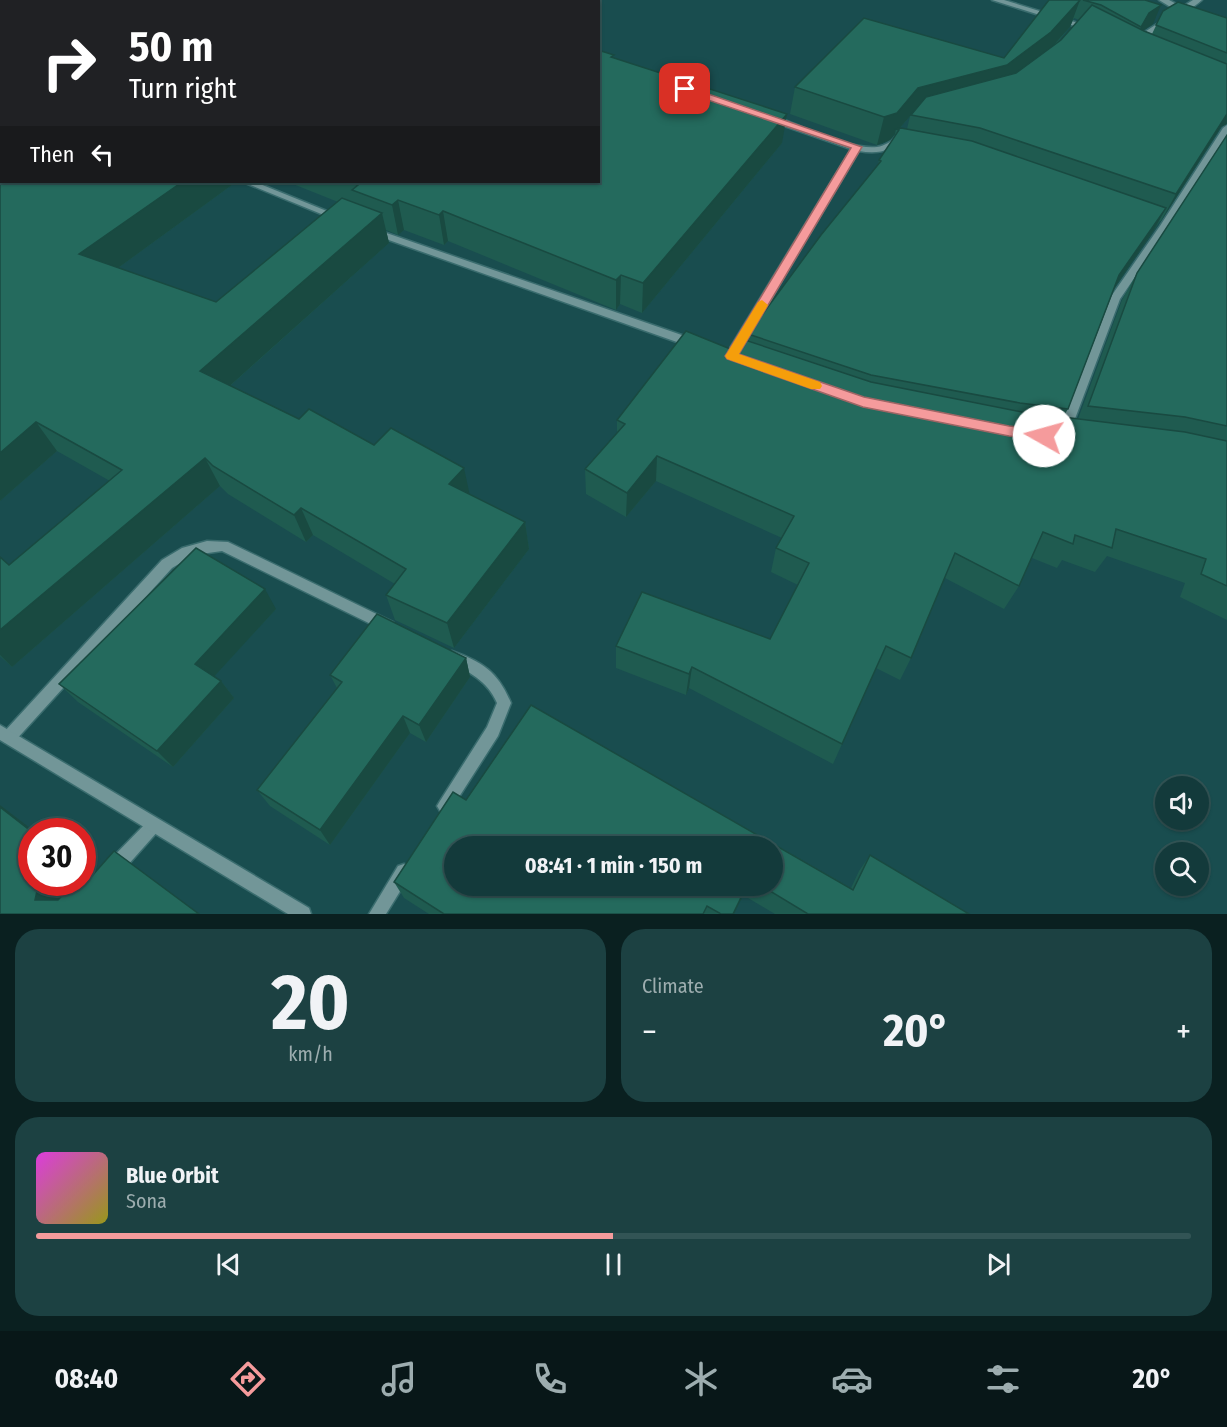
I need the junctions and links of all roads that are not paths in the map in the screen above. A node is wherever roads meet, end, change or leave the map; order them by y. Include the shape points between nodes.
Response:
1 (996, 0) edge
2 (1163, 0) edge
3 (1198, 0) edge
4 (1184, 12) junction
5 (1100, 33) edge
6 (1136, 53) edge
7 (756, 113) edge
8 (907, 128) edge
9 (1227, 128) edge
10 (894, 144) junction
11 (904, 146) edge
12 (857, 147) junction
13 (251, 183) edge
14 (1153, 224) edge
15 (1164, 228) junction
16 (1062, 438) edge
17 (404, 633) edge
18 (436, 649) edge
19 (4, 734) edge
20 (438, 818) edge
21 (153, 825) junction
22 (414, 856) edge
23 (101, 882) edge
24 (303, 914) edge
25 (377, 914) edge

1 - 5 street via 1075,29
2 - 4 street
3 - 4 street
4 - 6 street via 1146,35
7 - 12 street
8 - 10 street
9 - 15 street
10 - 11 street
10 - 12 street via 878,150
12 - 13 street via 726,354 433,254
14 - 15 street
15 - 16 street via 1114,298
17 - 19 street via 223,546 196,548 167,564
18 - 20 street via 489,675 504,703 493,731
19 - 21 street
21 - 23 street
21 - 24 street
22 - 25 street

